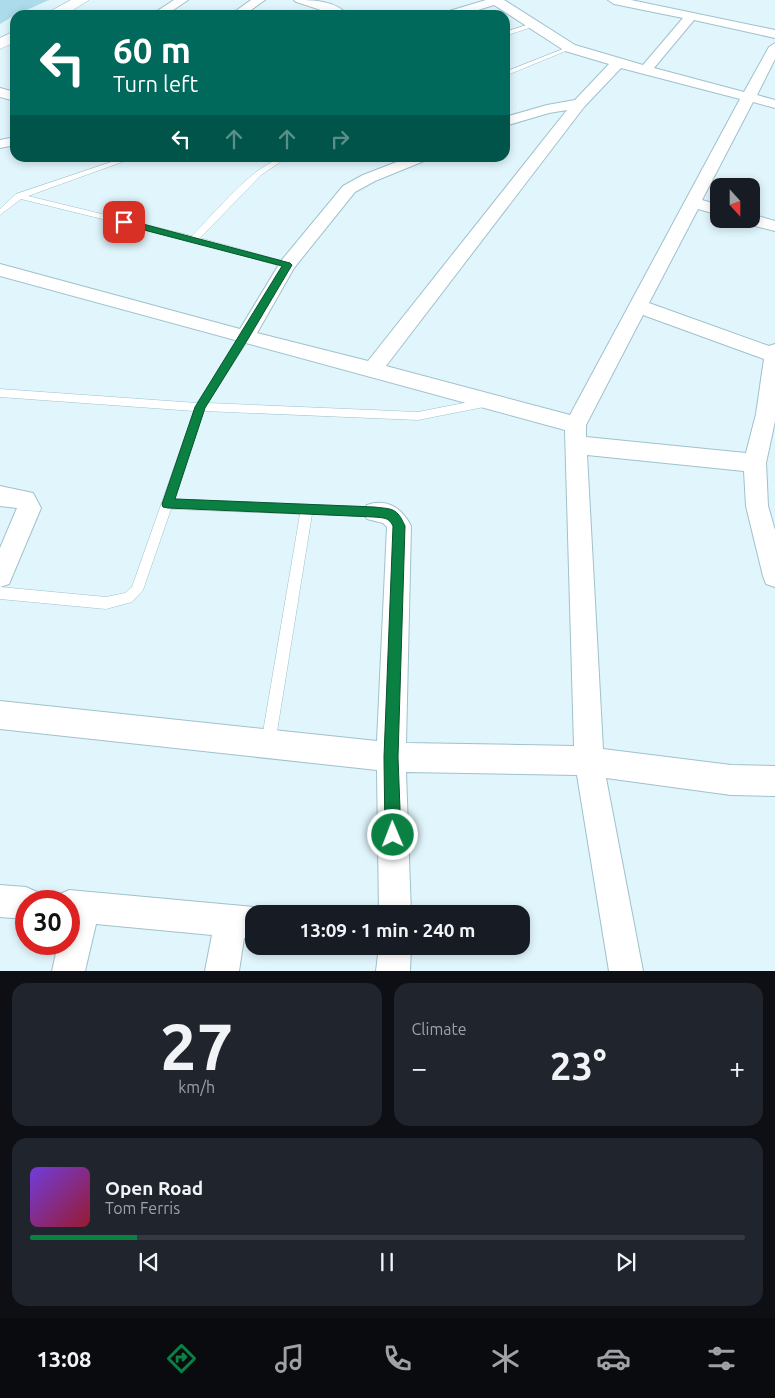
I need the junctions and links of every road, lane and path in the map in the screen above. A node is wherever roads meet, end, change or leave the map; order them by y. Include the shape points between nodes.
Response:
1 (82, 0) edge
2 (182, 0) edge
3 (258, 0) edge
4 (300, 0) edge
5 (614, 0) edge
6 (496, 1) edge
7 (333, 3) edge
8 (63, 10) edge
9 (165, 10) edge
10 (243, 10) edge
11 (466, 10) edge
12 (510, 10) edge
13 (510, 10) edge
14 (691, 16) junction
15 (533, 25) junction
16 (510, 32) edge
17 (775, 34) edge
18 (775, 47) edge
19 (570, 48) junction
20 (618, 63) junction
21 (646, 70) junction
22 (510, 72) edge
23 (748, 97) junction
24 (579, 104) junction
25 (775, 104) edge
26 (510, 120) edge
27 (117, 162) edge
28 (276, 162) edge
29 (409, 162) edge
30 (19, 196) junction
31 (693, 202) junction
32 (710, 207) edge
33 (0, 213) edge
34 (760, 222) edge
35 (775, 226) edge
36 (194, 239) junction
37 (287, 265) junction
38 (0, 270) edge
39 (638, 306) junction
40 (245, 337) junction
41 (774, 353) edge
42 (374, 369) junction
43 (0, 394) edge
44 (492, 401) junction
45 (200, 407) junction
46 (576, 435) junction
47 (768, 443) edge
48 (755, 463) junction
49 (0, 496) edge
50 (168, 504) junction
51 (307, 509) junction
52 (374, 512) joint
53 (769, 532) edge
54 (0, 576) edge
55 (775, 576) edge
56 (0, 593) edge
57 (0, 716) edge
58 (268, 744) junction
59 (391, 757) junction
60 (589, 761) junction
61 (775, 780) edge
62 (0, 901) edge
63 (15, 902) edge
64 (395, 905) edge
65 (80, 907) edge
66 (242, 922) edge
67 (70, 955) edge
68 (394, 955) edge
69 (68, 970) edge
70 (222, 970) edge
71 (393, 970) edge
72 (626, 970) edge

1 - 8 street
2 - 9 street
3 - 10 street
4 - 7 street
5 - 14 street
6 - 11 street
6 - 12 street
13 - 15 street
14 - 17 street
14 - 21 street
15 - 16 lane
15 - 19 street
18 - 23 street
19 - 20 street
19 - 22 lane
20 - 21 street
20 - 24 street
21 - 23 street
23 - 25 street
23 - 31 street
24 - 26 street via 547,109
24 - 42 street
27 - 30 lane
28 - 36 lane via 258,173
29 - 37 street via 349,190
30 - 33 lane
30 - 36 lane
31 - 32 street
31 - 39 street
34 - 35 street
36 - 37 lane
37 - 40 street
38 - 40 street
39 - 41 street
39 - 46 street
40 - 42 street
40 - 45 lane
41 - 47 street via 766,414
42 - 44 street
43 - 45 lane
44 - 45 lane via 418,416
44 - 46 street
45 - 50 lane
46 - 48 street via 678,454
46 - 60 street
47 - 48 street
48 - 53 street via 757,506
49 - 54 street via 25,500 29,508
50 - 51 lane
50 - 56 lane via 137,590 128,598 106,603
51 - 52 lane
51 - 58 lane
52 - 59 street via 390,514 399,526
53 - 55 street
57 - 58 street
58 - 59 street
59 - 60 street
59 - 64 street
60 - 61 street via 730,780
60 - 72 street
62 - 63 street
65 - 66 street
66 - 70 street
67 - 69 street
68 - 71 street

